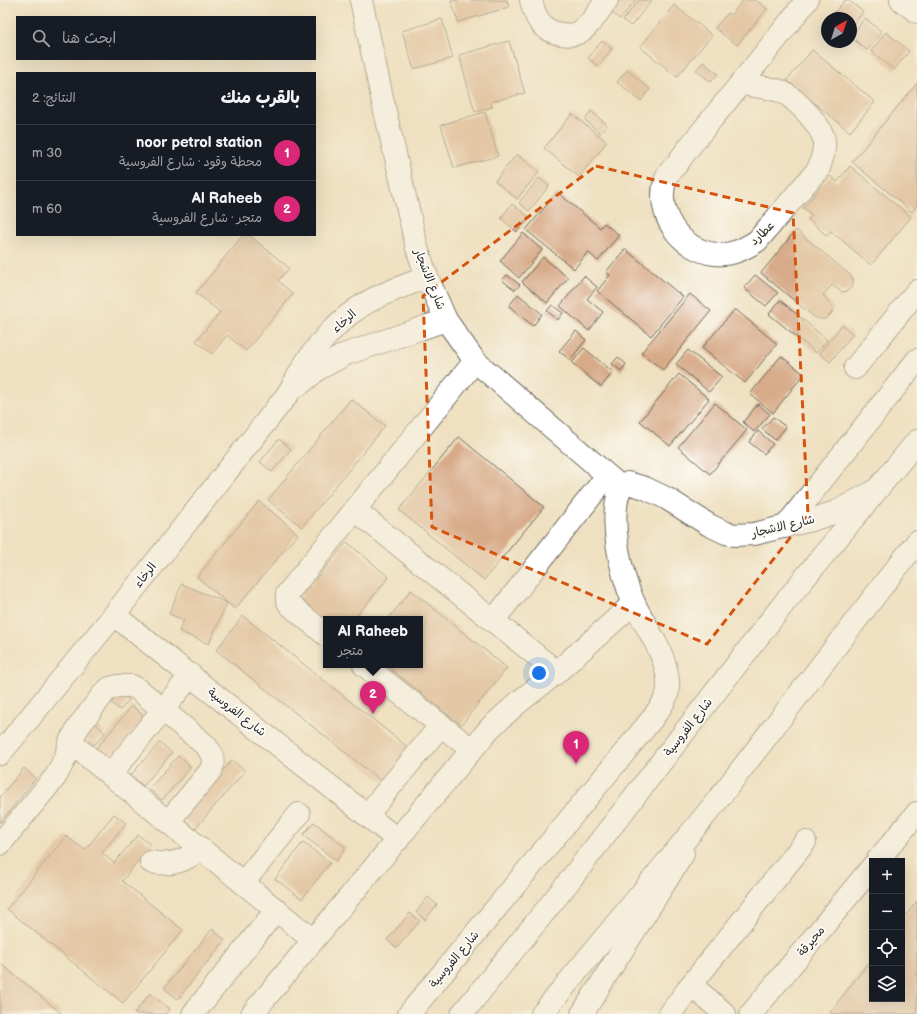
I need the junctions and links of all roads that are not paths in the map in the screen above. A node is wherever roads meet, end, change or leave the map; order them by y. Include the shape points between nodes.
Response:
1 (361, 0) edge
2 (531, 0) edge
3 (607, 0) edge
4 (807, 0) edge
5 (901, 0) edge
6 (917, 12) edge
7 (763, 56) junction
8 (740, 84) junction
9 (781, 91) junction
10 (427, 278) junction
11 (917, 291) edge
12 (446, 320) junction
13 (917, 360) edge
14 (475, 361) junction
15 (855, 368) dead end
16 (288, 395) junction
17 (917, 441) edge
18 (614, 481) junction
19 (880, 487) junction
20 (355, 510) junction
21 (785, 527) junction
22 (917, 542) edge
23 (634, 603) junction
24 (114, 614) junction
25 (493, 621) junction
26 (323, 632) edge
27 (368, 668) edge
28 (557, 672) junction
29 (191, 675) junction
30 (162, 711) junction
31 (441, 725) junction
32 (70, 742) junction
33 (471, 749) junction
34 (0, 754) edge
35 (110, 775) junction
36 (713, 806) junction
37 (917, 813) edge
38 (299, 814) dead end
39 (367, 815) junction
40 (168, 822) junction
41 (398, 840) junction
42 (805, 842) dead end
43 (0, 844) edge
44 (200, 848) junction
45 (880, 858) edge
46 (150, 862) dead end
47 (869, 871) edge
48 (243, 883) junction
49 (276, 910) junction
50 (313, 940) junction
51 (691, 985) junction
52 (193, 1014) edge
53 (252, 1014) edge
54 (409, 1014) edge
55 (462, 1014) edge
56 (542, 1014) edge
57 (582, 1014) edge
58 (670, 1014) edge
59 (725, 1014) edge
60 (751, 1014) edge

1 - 10 main road, شارع الاشجار via 415,240
2 - 3 main road via 536,18 543,27 557,34 567,35 577,33 586,26
4 - 7 main road, عطارد
5 - 6 main road
7 - 8 main road, عطارد
7 - 9 main road, عطارد
8 - 9 main road, عطارد
8 - 9 main road, عطارد via 666,178 663,192 664,207 677,234 701,251 715,254 745,249 757,241 819,168 824,154 824,139 804,109
10 - 12 main road, شارع الاشجار
10 - 16 main road, الرخاء via 374,299 354,310 309,357
11 - 15 main road
12 - 14 main road, شارع الاشجار
12 - 16 main road, الرخاء via 346,354 318,369
13 - 21 main road
14 - 18 main road, شارع الاشجار
14 - 20 main road
16 - 24 main road, الرخاء
17 - 19 main road, شارع الفروسية
18 - 21 main road, شارع الاشجار via 645,488 726,533 754,534
18 - 23 main road via 617,495 617,546
18 - 25 main road
19 - 21 main road, شارع الاشجار via 836,512
19 - 55 main road, شارع الفروسية via 785,602 563,889
20 - 25 main road
20 - 26 main road via 288,594 287,600 290,605
22 - 36 main road
23 - 28 main road
23 - 54 main road, شارع الفروسية via 661,653 667,674 668,691 661,706
24 - 29 main road, شارع الفروسية
24 - 34 main road, الرخاء
25 - 28 main road
27 - 31 main road
28 - 33 main road via 507,712
29 - 30 main road
29 - 39 main road, شارع الفروسية
30 - 32 main road via 132,686 110,688 84,717
30 - 35 main road
30 - 40 main road via 204,744 212,753 214,760 211,770
31 - 33 main road
31 - 39 main road
32 - 35 main road
32 - 43 main road via 56,776
33 - 41 main road
35 - 40 main road
36 - 56 main road
36 - 57 main road
37 - 45 main road
38 - 48 main road
39 - 41 main road, شارع الفروسية
40 - 44 main road
41 - 50 main road
42 - 51 main road
44 - 46 main road via 178,862
44 - 48 main road
47 - 60 main road, محيرقة
48 - 49 main road
49 - 50 main road
49 - 52 main road
50 - 53 main road
51 - 58 main road
51 - 59 main road

